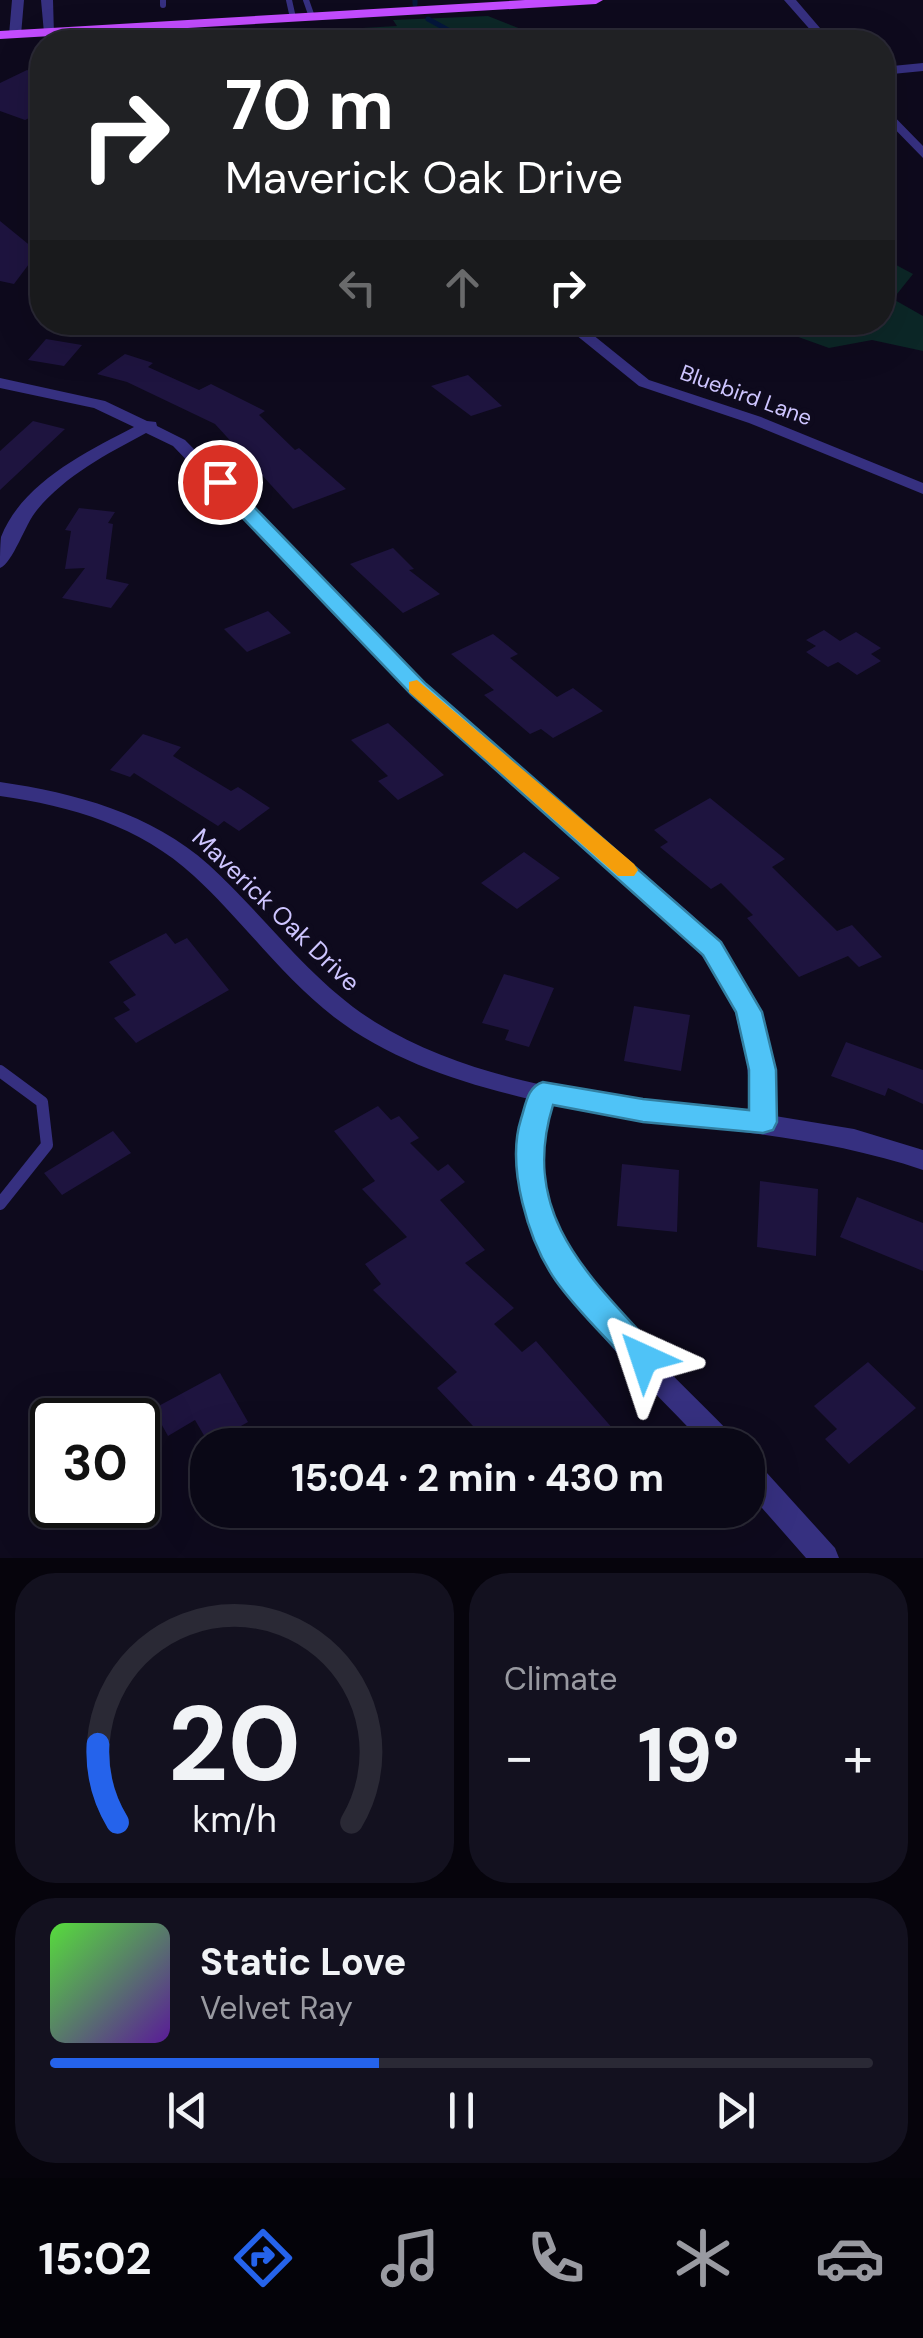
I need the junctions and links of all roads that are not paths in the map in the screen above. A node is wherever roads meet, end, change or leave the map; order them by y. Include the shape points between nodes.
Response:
1 (18, 0) edge
2 (47, 0) edge
3 (289, 0) edge
4 (306, 0) edge
5 (580, 0) edge
6 (596, 0) edge
7 (790, 0) edge
8 (312, 17) junction
9 (293, 18) junction
10 (50, 30) edge
11 (161, 30) edge
12 (816, 30) edge
13 (8, 35) edge
14 (923, 67) edge
15 (895, 70) edge
16 (895, 123) edge
17 (923, 154) edge
18 (584, 335) edge
19 (0, 383) edge
20 (150, 425) junction
21 (923, 489) edge
22 (0, 563) edge
23 (0, 789) edge
24 (0, 1071) edge
25 (543, 1093) junction
26 (763, 1122) junction
27 (923, 1160) edge
28 (0, 1204) edge
29 (708, 1428) edge
30 (765, 1491) edge
31 (825, 1558) edge

1 - 13 street
2 - 10 street
3 - 9 lane
4 - 8 lane
5 - 6 main road
5 - 8 main road
7 - 12 street
8 - 9 main road
9 - 11 main road
14 - 15 street
16 - 17 street
18 - 21 street, Bluebird Lane via 644,382
19 - 20 street via 66,394
20 - 22 street via 48,486 14,528
20 - 26 street via 194,457 419,689 712,949 754,1029
23 - 25 street, Maverick Oak Drive via 96,809 160,839 201,870 340,1010 448,1066
24 - 28 lane via 42,1102 47,1146
25 - 26 street, Maverick Oak Drive
25 - 29 street via 530,1133 529,1170 565,1271
26 - 27 street, Maverick Oak Drive
30 - 31 street

